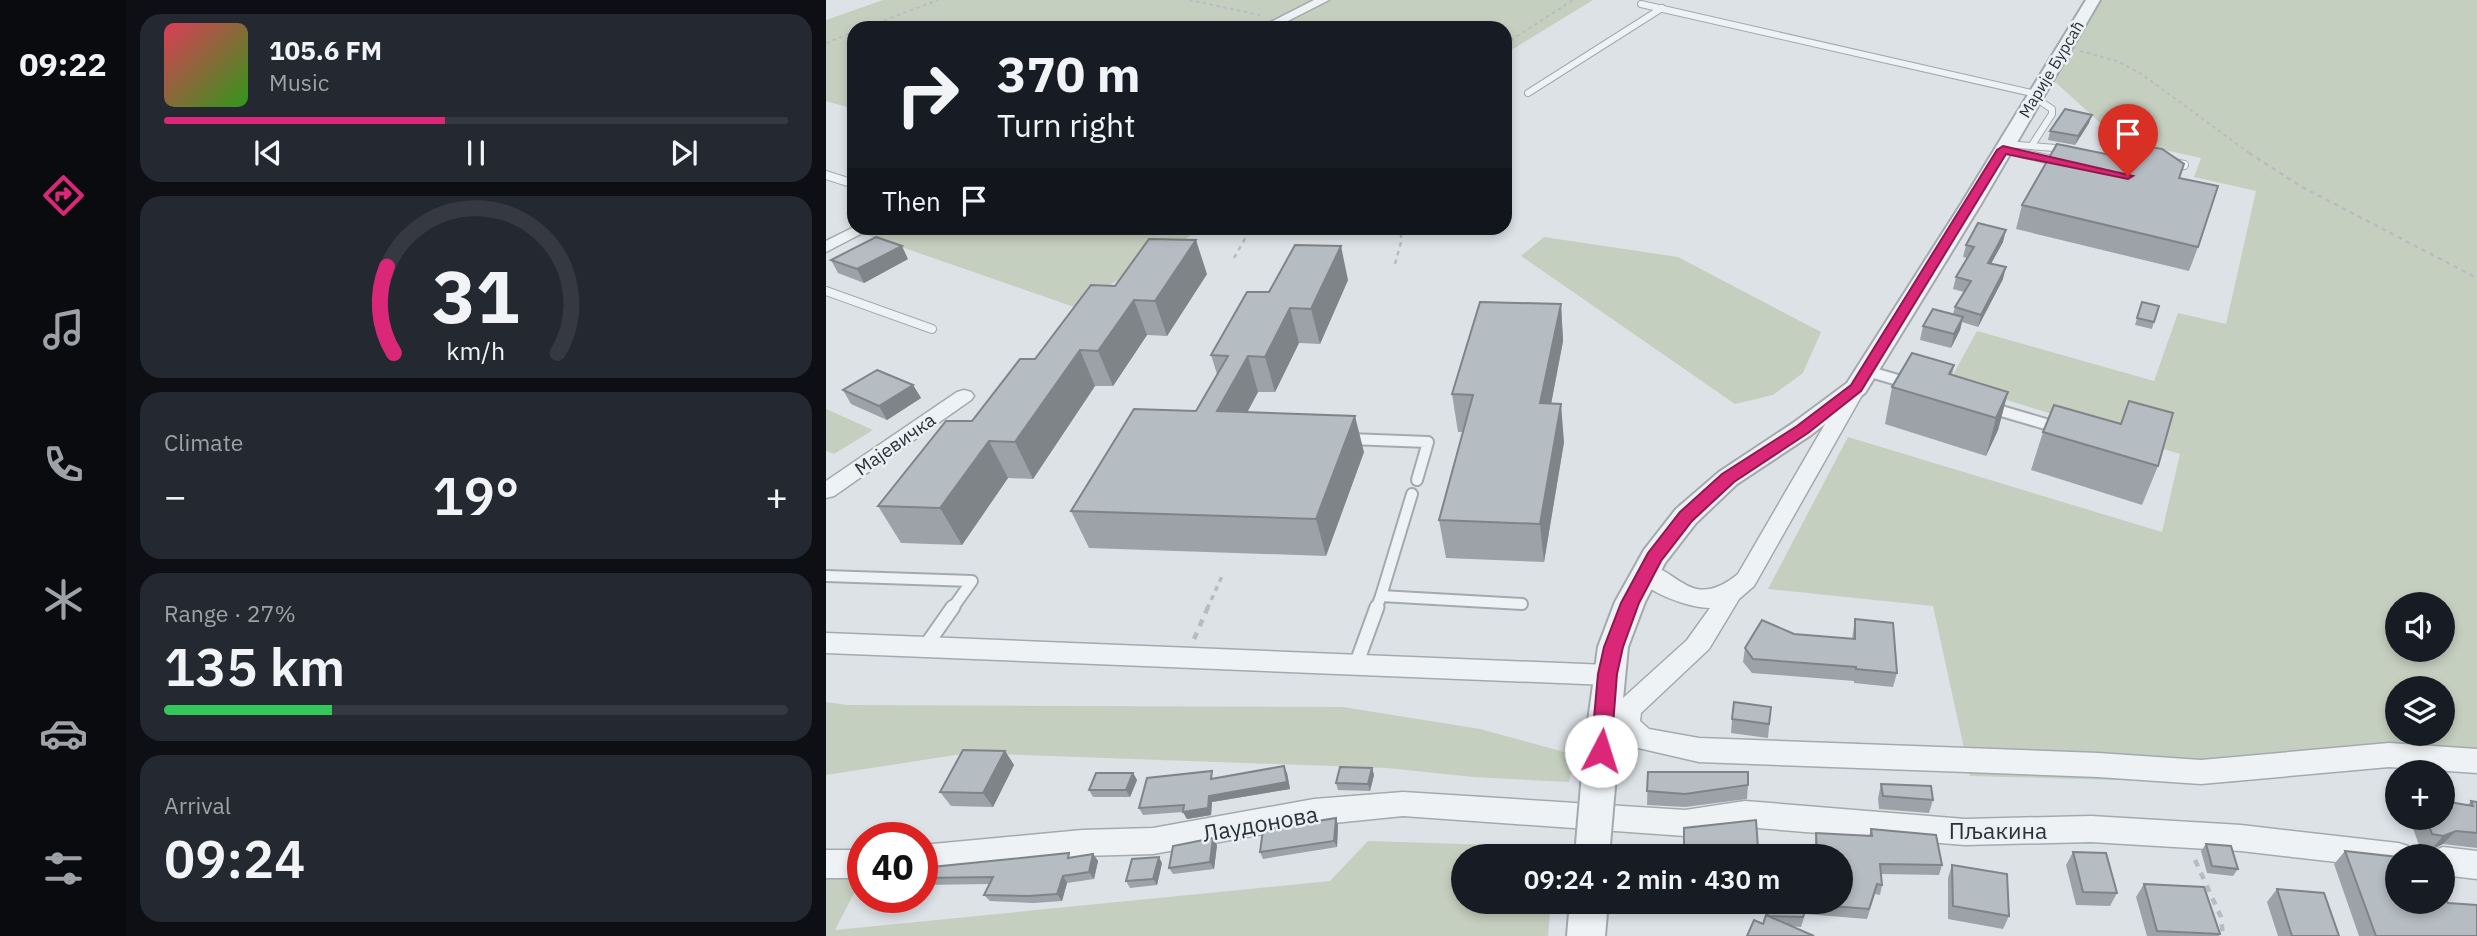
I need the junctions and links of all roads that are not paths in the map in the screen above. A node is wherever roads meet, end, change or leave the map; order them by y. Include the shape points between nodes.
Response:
1 (1323, 0) edge
2 (2093, 0) edge
3 (1641, 4) dead end
4 (1662, 8) junction
5 (1281, 21) edge
6 (1528, 93) dead end
7 (2035, 96) junction
8 (2032, 145) junction
9 (2004, 147) junction
10 (2078, 151) edge
11 (2115, 159) edge
12 (2066, 163) edge
13 (2184, 165) edge
14 (826, 175) edge
15 (847, 182) edge
16 (850, 235) edge
17 (826, 247) edge
18 (826, 291) edge
19 (932, 329) dead end
20 (1862, 379) junction
21 (1919, 386) edge
22 (964, 396) dead end
23 (1983, 405) edge
24 (2073, 432) edge
25 (1337, 438) edge
26 (1417, 480) dead end
27 (826, 491) edge
28 (1412, 494) dead end
29 (1645, 573) junction
30 (826, 576) edge
31 (1381, 596) junction
32 (1728, 596) junction
33 (1522, 604) dead end
34 (826, 643) edge
35 (925, 647) junction
36 (1357, 662) junction
37 (1608, 674) junction
38 (1601, 751) joint
39 (2477, 761) edge
40 (1599, 816) joint
41 (1593, 844) edge
42 (2385, 855) edge
43 (938, 857) edge
44 (2455, 862) edge
45 (826, 864) edge
46 (847, 864) edge
47 (2477, 865) edge
48 (1587, 914) edge
49 (1586, 936) edge

1 - 5 street
2 - 7 street, Марије Бурсаћ
3 - 4 lane
4 - 6 lane
4 - 7 lane
7 - 8 lane via 2053,114
7 - 9 street, Марије Бурсаћ
8 - 9 lane
8 - 10 lane
9 - 12 lane
9 - 20 street, Марије Бурсаћ
11 - 13 lane via 2131,164 2129,157 2134,155
14 - 15 lane
16 - 17 street
18 - 19 lane
20 - 21 lane
20 - 29 street, Марије Бурсаћ via 1802,429 1728,478 1678,525
20 - 32 street, Марије Бурсаћ via 1746,580
22 - 27 street, Мајевичка
23 - 24 lane
25 - 26 lane via 1428,442
28 - 31 lane
29 - 32 street via 1692,597
29 - 37 street, Марије Бурсаћ via 1622,622
30 - 35 lane via 972,581
31 - 33 lane
31 - 36 lane
32 - 39 street, Марије Бурсаћ via 1701,641 1636,698 1627,721 1635,735 1699,750 2201,772 2389,755
34 - 35 street
35 - 36 street
36 - 37 street
37 - 38 street, Марије Бурсаћ
38 - 41 street, Марије Бурсаћ, bridge
40 - 42 street, Пљакина via 1685,823 1745,814 1965,832 2091,829 2241,838
40 - 43 street, Лаудонова via 1403,804 1361,806 1153,841
44 - 47 street
45 - 46 street
48 - 49 street

